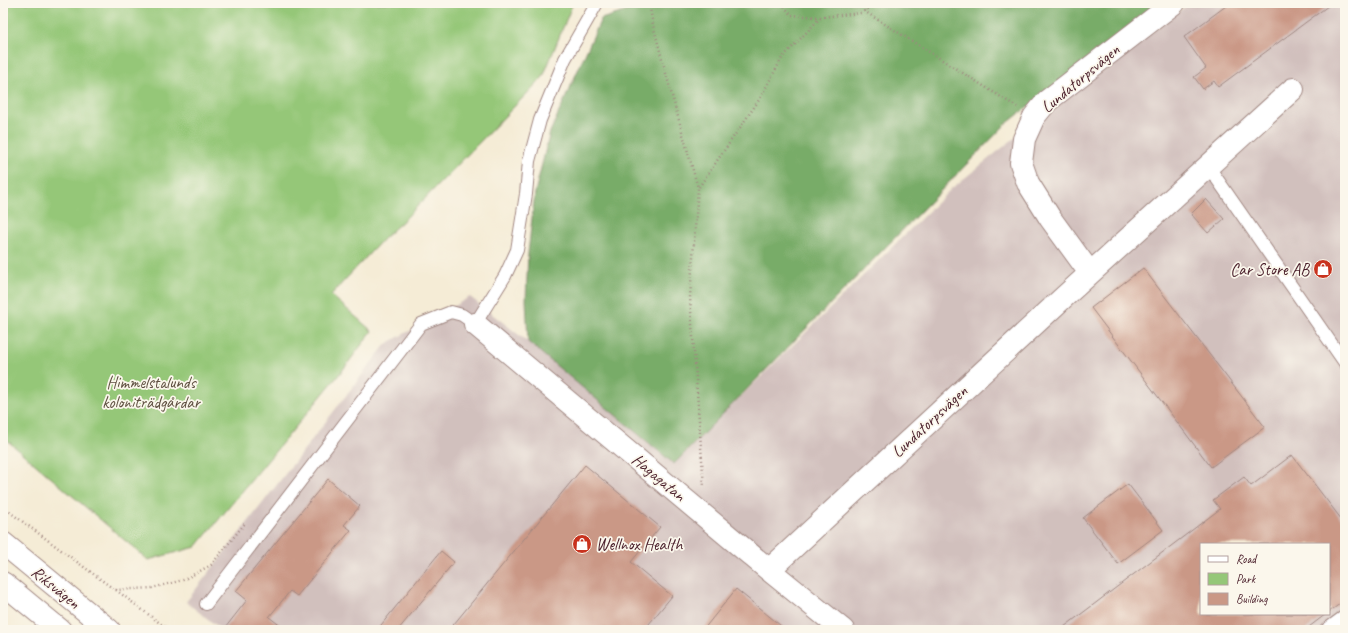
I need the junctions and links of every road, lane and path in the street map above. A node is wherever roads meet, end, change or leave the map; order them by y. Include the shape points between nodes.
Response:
1 (10, 3) edge
2 (597, 3) edge
3 (649, 3) edge
4 (782, 3) edge
5 (877, 3) edge
6 (1174, 3) edge
7 (3, 7) edge
8 (864, 11) junction
9 (821, 17) junction
10 (1293, 89) dead end
11 (1034, 117) junction
12 (1208, 166) junction
13 (698, 188) junction
14 (1090, 273) junction
15 (475, 324) junction
16 (1345, 363) edge
17 (3, 507) edge
18 (250, 517) dead end
19 (706, 517) junction
20 (3, 543) edge
21 (769, 570) junction
22 (42, 575) junction
23 (3, 583) edge
24 (115, 590) junction
25 (206, 604) dead end
26 (1345, 616) edge
27 (60, 630) edge
28 (109, 630) edge
29 (119, 630) edge
30 (169, 630) edge
31 (843, 630) edge
32 (1326, 630) edge

1 - 7 path
2 - 15 lane via 565,59 540,120 529,161 517,250 505,276
3 - 13 path
4 - 9 path via 791,15
5 - 8 path
6 - 11 main road, Lundatorpsvägen via 1047,101
8 - 9 path
8 - 11 path
9 - 13 path via 782,58 759,100
10 - 12 main road, Lundatorpsvägen
11 - 14 main road, Lundatorpsvägen via 1024,139 1021,163 1028,183
12 - 14 main road, Lundatorpsvägen
12 - 16 lane
13 - 19 path via 690,297
14 - 21 main road, Lundatorpsvägen
15 - 19 main road, Hagagatan
15 - 25 lane via 462,315 451,312 421,324
17 - 24 path
18 - 24 path via 211,565 183,580 152,588
19 - 21 main road, Hagagatan
20 - 22 main road, Riksvägen
21 - 31 main road, Hagagatan
22 - 28 main road, Riksvägen
22 - 29 main road
23 - 27 main road, Riksvägen
24 - 30 path
26 - 32 lane

